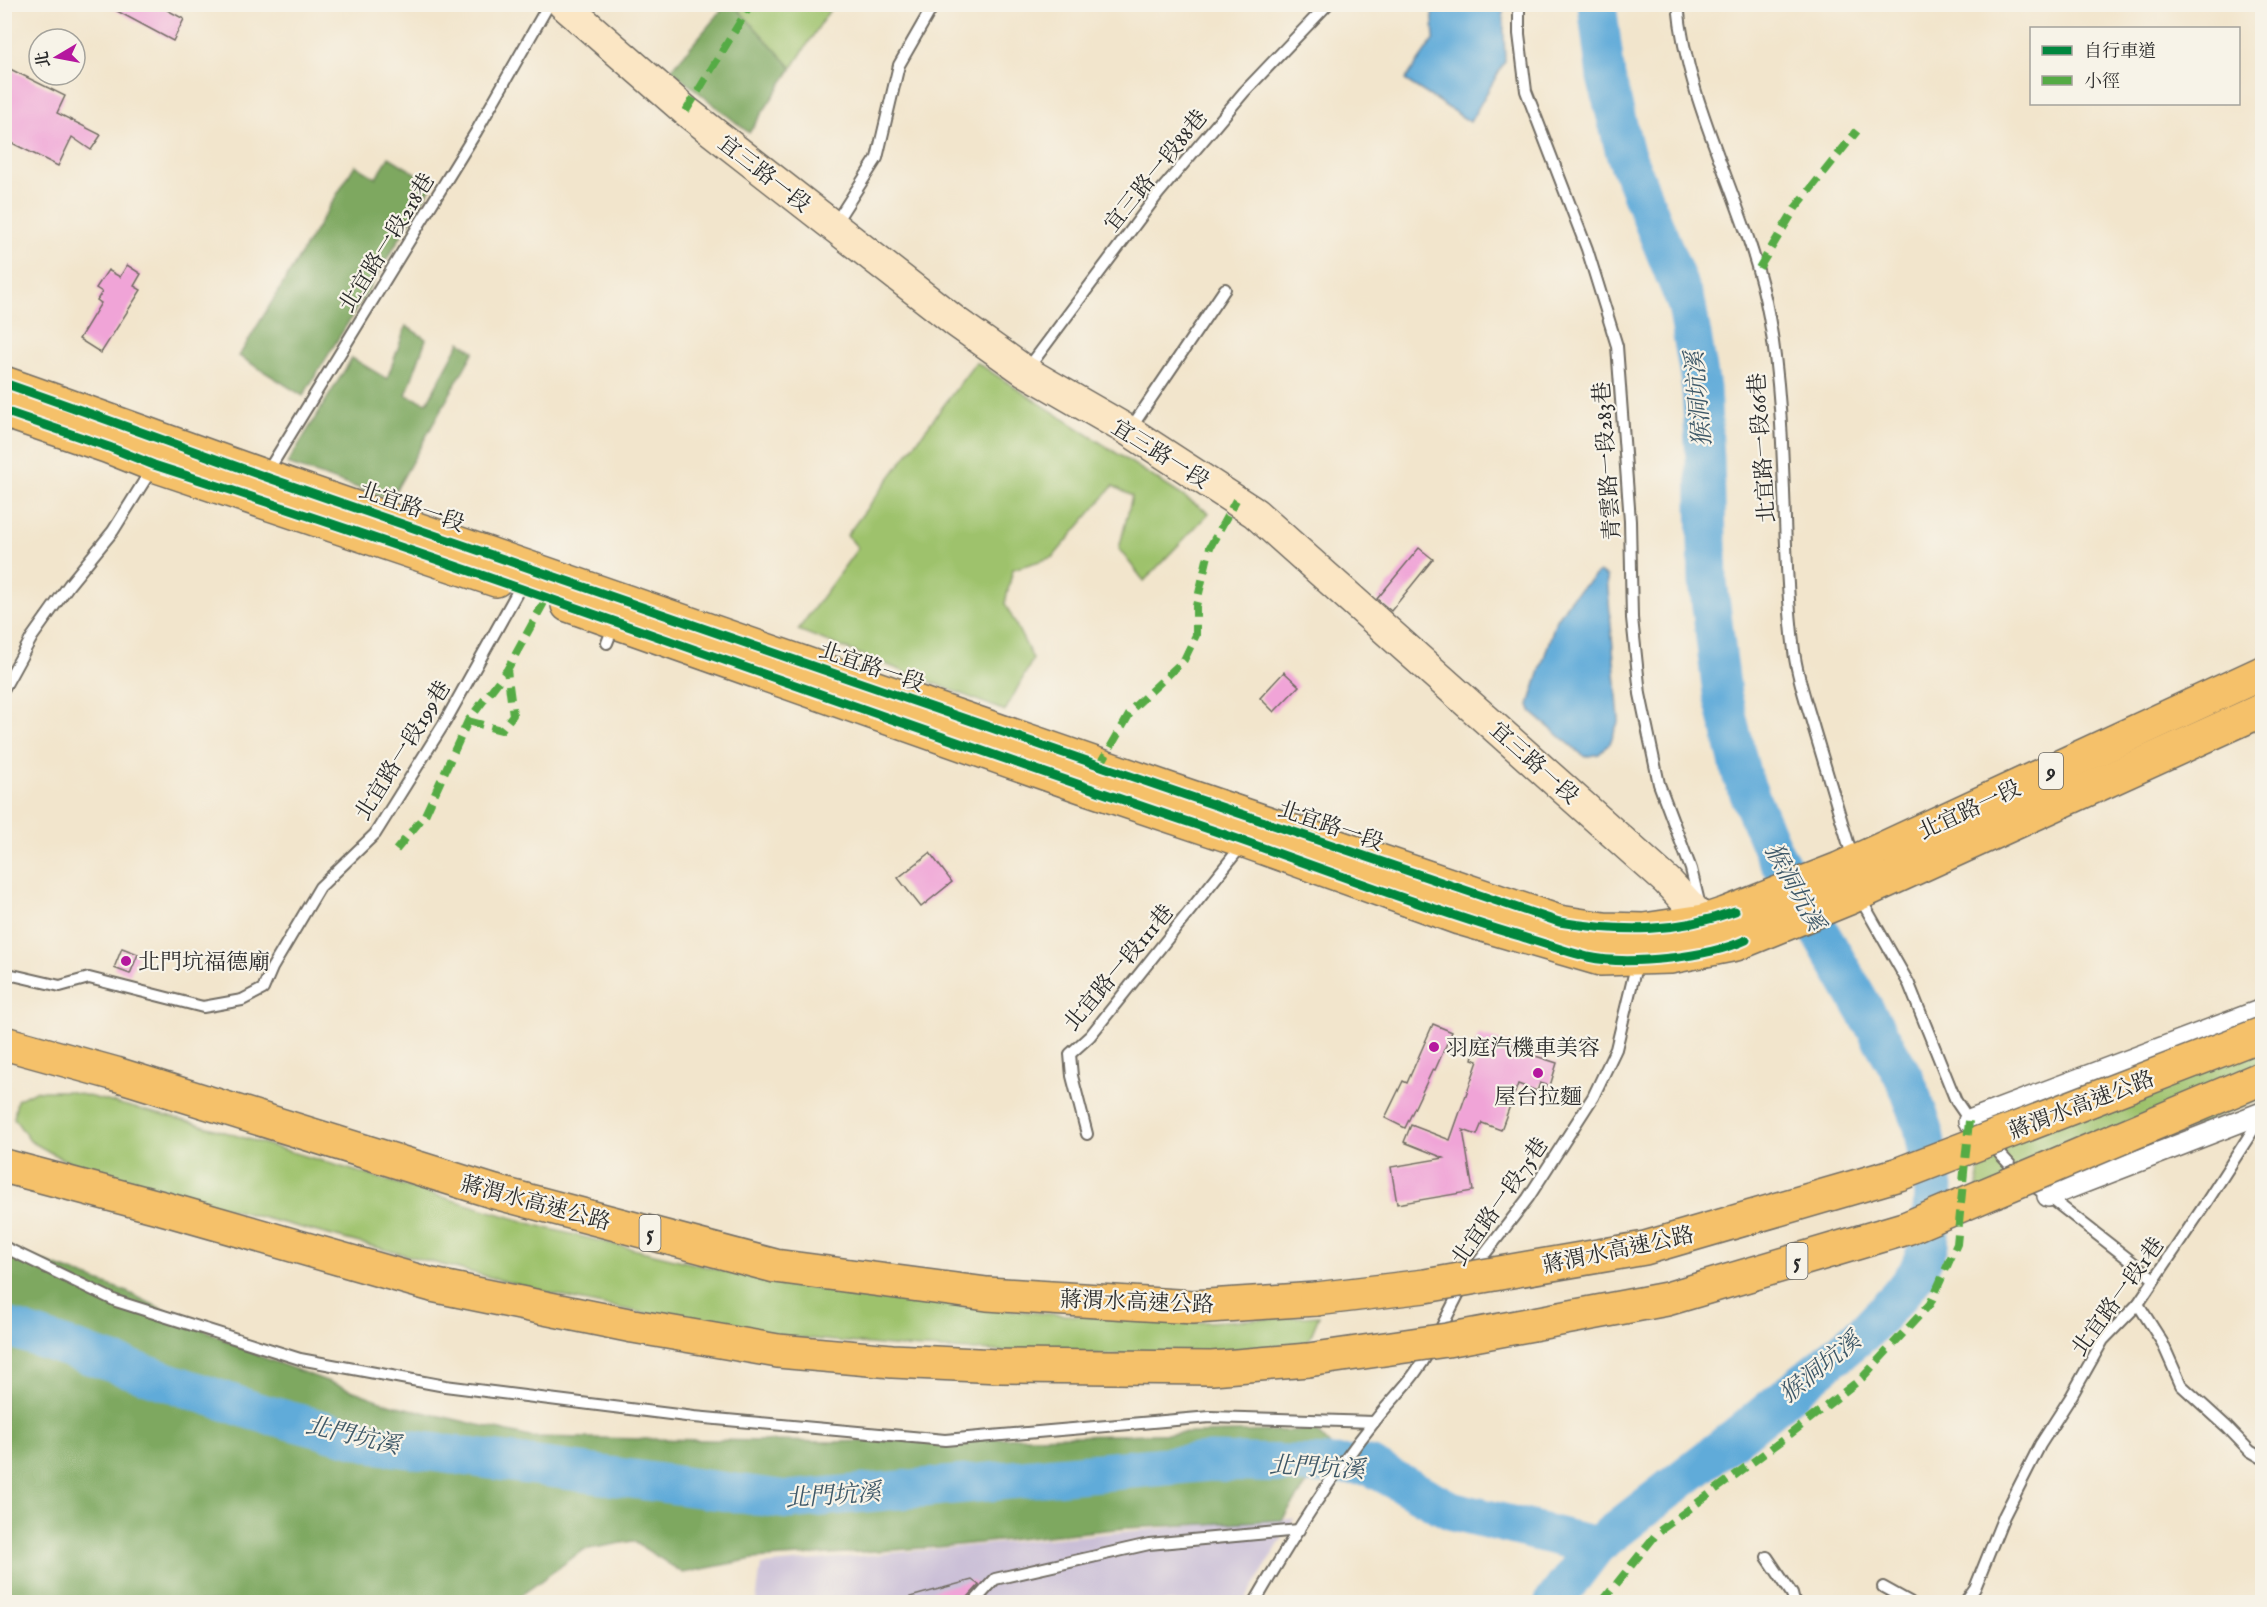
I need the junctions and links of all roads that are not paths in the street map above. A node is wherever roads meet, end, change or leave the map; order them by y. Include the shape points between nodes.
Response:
1 (549, 4) edge
2 (563, 4) edge
3 (934, 4) edge
4 (1328, 4) edge
5 (1519, 4) edge
6 (1678, 4) edge
7 (833, 227) junction
8 (1225, 289) dead end
9 (1025, 371) junction
10 (4, 383) edge
11 (4, 411) edge
12 (1129, 431) junction
13 (159, 452) junction
14 (257, 486) junction
15 (526, 578) junction
16 (2262, 673) edge
17 (4, 688) edge
18 (2262, 710) edge
19 (1245, 841) junction
20 (1852, 880) junction
21 (1707, 936) junction
22 (1641, 945) junction
23 (4, 973) edge
24 (2262, 1010) edge
25 (2262, 1034) edge
26 (4, 1043) edge
27 (2262, 1078) edge
28 (2262, 1114) edge
29 (1969, 1121) junction
30 (1087, 1134) dead end
31 (4, 1166) edge
32 (2048, 1196) junction
33 (4, 1247) edge
34 (2154, 1279) junction
35 (2138, 1304) junction
36 (1374, 1422) junction
37 (2262, 1458) edge
38 (1299, 1530) junction
39 (1767, 1557) dead end
40 (1883, 1587) dead end
41 (974, 1602) edge
42 (1255, 1602) edge
43 (1794, 1602) edge
44 (1910, 1602) edge
45 (1965, 1602) edge

1 - 14 lane, 北宜路一段218巷 via 470,142
2 - 7 street, 宜三路一段 via 686,111
3 - 7 lane via 899,65 877,158
4 - 9 lane, 宜三路一段88巷 via 1165,185
5 - 21 lane, 青雲路一段283巷 via 1526,91 1587,249 1617,345 1640,694 1659,784 1691,869
6 - 20 lane, 北宜路一段66巷 via 1691,74 1759,268 1769,317 1782,411 1794,653
7 - 9 street, 宜三路一段
8 - 12 lane
9 - 12 street, 宜三路一段
10 - 13 main road, 北宜路一段 / 9
11 - 13 main road, 北宜路一段 / 9 via 109,447
12 - 21 street, 宜三路一段 via 1271,526 1667,881
13 - 14 main road, 北宜路一段 / 9
13 - 17 lane via 113,531 32,637
14 - 15 main road, 北宜路一段 / 9
15 - 19 main road, 北宜路一段 / 9 via 611,632
15 - 22 main road, 北宜路一段 / 9 via 1559,922 1604,929
15 - 23 lane, 北宜路一段199巷 via 445,722 375,834 320,886 263,989 242,1000 203,1007 89,978 60,986
16 - 20 main road, 北宜路一段 / 9
18 - 20 main road, 北宜路一段 / 9
19 - 22 main road, 北宜路一段 / 9 via 1459,918 1589,957
19 - 30 lane, 北宜路一段111巷 via 1090,1035 1070,1054
20 - 21 main road, 北宜路一段 / 9
20 - 29 lane, 北宜路一段66巷 via 1909,984 1956,1101
21 - 22 main road, 北宜路一段 / 9
22 - 36 lane, 北宜路一段75巷 via 1616,1049 1593,1097 1528,1198 1474,1264 1420,1370
24 - 29 street
25 - 26 main road, 蔣渭水高速公路 / 5, bridge via 1899,1174 1645,1248 1425,1286 1316,1299 1193,1307 987,1294 775,1266 495,1192
27 - 31 main road, 蔣渭水高速公路 / 5, bridge via 1907,1228 1667,1299 1447,1340 1308,1360 1212,1368 999,1366 778,1351 432,1285
28 - 32 street
28 - 34 lane, 北宜路一段1巷
29 - 32 lane, 北宜路一段66巷 via 2023,1179
32 - 34 lane, 北宜路一段66巷
33 - 36 lane via 116,1301 300,1359 445,1386 694,1417 945,1440 1210,1417
34 - 35 lane, 北宜路一段1巷
35 - 37 lane via 2162,1342 2181,1385 2250,1452
35 - 45 lane, 北宜路一段1巷 via 2103,1340 2040,1445
36 - 38 lane, 北宜路一段75巷
38 - 41 lane via 1149,1544 995,1579
38 - 42 lane
39 - 43 lane
40 - 44 lane

